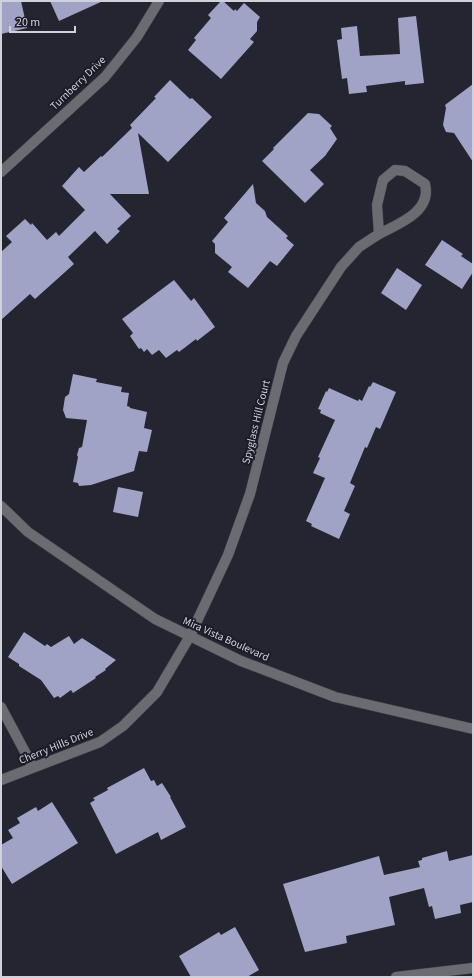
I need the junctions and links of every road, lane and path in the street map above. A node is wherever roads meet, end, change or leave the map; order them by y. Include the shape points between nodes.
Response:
1 (159, 1) edge
2 (1, 172) edge
3 (379, 234) junction
4 (1, 506) edge
5 (190, 636) junction
6 (1, 707) edge
7 (473, 729) edge
8 (33, 768) junction
9 (1, 780) edge
10 (473, 968) edge
11 (396, 977) edge

1 - 2 street, Turnberry Drive via 137,37 105,77
3 - 3 street, Spyglass Hill Court via 412,216 423,202 427,192 425,184 405,171 395,170 383,180 377,205
3 - 5 street, Spyglass Hill Court via 359,247 341,267 296,336 282,363 250,494 228,555
4 - 5 street, Mira Vista Boulevard via 28,532 155,619
5 - 7 street, Mira Vista Boulevard via 241,661 335,697
5 - 8 street, Cherry Hills Drive via 157,692 123,726 100,742
6 - 8 street
8 - 9 street, Cherry Hills Drive
10 - 11 street

